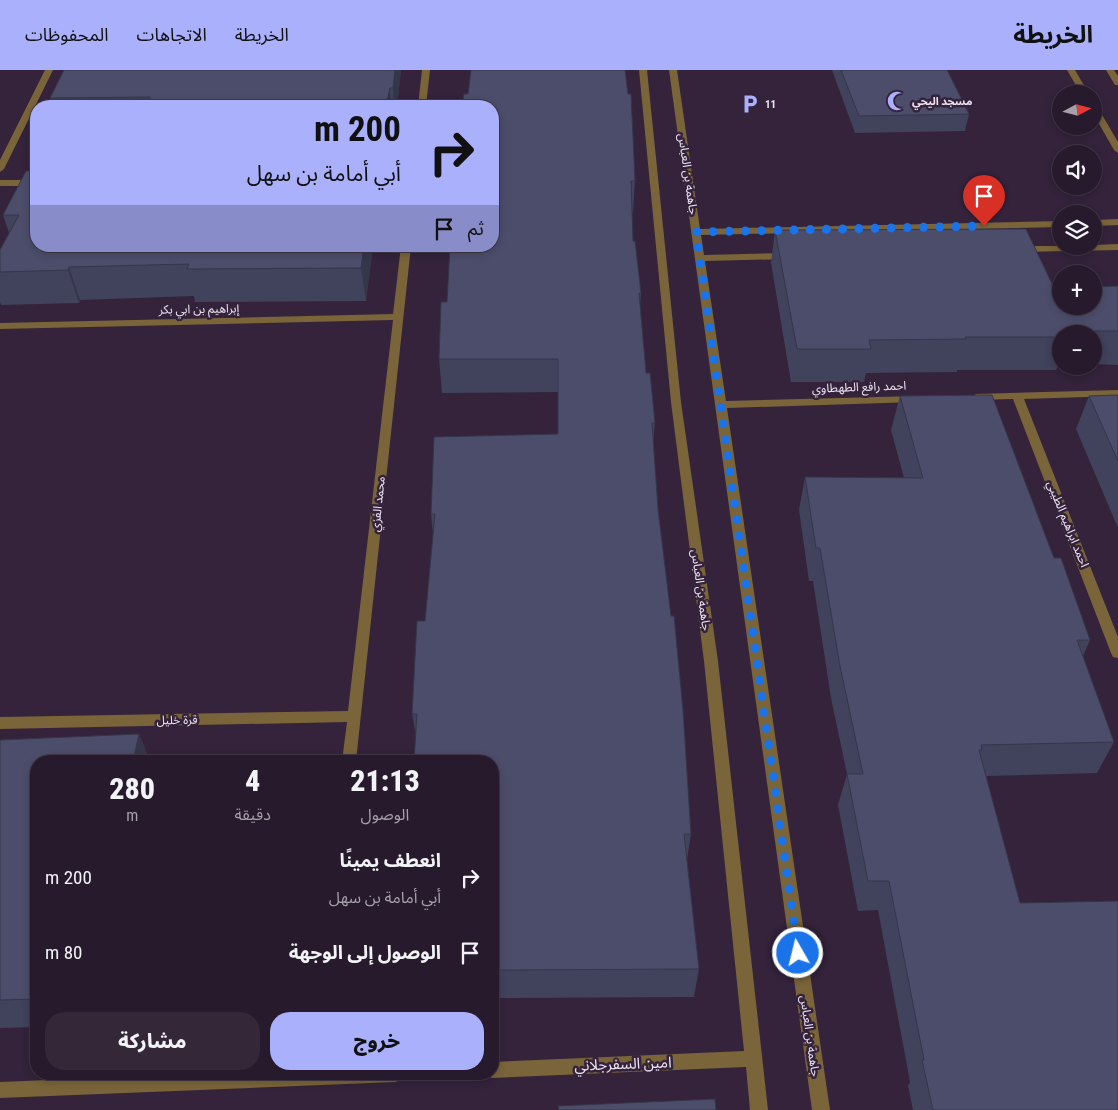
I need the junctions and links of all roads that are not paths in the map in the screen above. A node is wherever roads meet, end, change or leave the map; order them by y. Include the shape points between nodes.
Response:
1 (50, 70) edge
2 (426, 70) edge
3 (643, 70) edge
4 (673, 70) edge
5 (1071, 70) edge
6 (1110, 70) edge
7 (1118, 83) edge
8 (1080, 85) edge
9 (35, 100) edge
10 (423, 100) edge
11 (30, 110) edge
12 (1102, 122) edge
13 (1118, 150) edge
14 (0, 169) edge
15 (0, 183) edge
16 (30, 183) edge
17 (1118, 222) edge
18 (1102, 223) edge
19 (1052, 224) edge
20 (696, 232) junction
21 (1118, 247) edge
22 (1008, 250) edge
23 (405, 252) edge
24 (800, 256) edge
25 (700, 258) junction
26 (398, 317) junction
27 (0, 326) edge
28 (1118, 392) edge
29 (1017, 396) junction
30 (968, 397) edge
31 (928, 398) edge
32 (721, 405) junction
33 (1113, 625) edge
34 (1118, 653) edge
35 (354, 716) junction
36 (0, 724) edge
37 (350, 755) edge
38 (753, 1059) junction
39 (499, 1070) edge
40 (224, 1080) edge
41 (0, 1090) edge
42 (758, 1110) edge
43 (820, 1110) edge

1 - 9 street
2 - 10 street
3 - 38 street, جاهمة بن العباس via 676,402 711,662
4 - 20 street, جاهمة بن العباس
5 - 8 street
6 - 7 street
11 - 14 street
12 - 13 street
15 - 16 street
17 - 18 street
19 - 20 street
20 - 25 street, جاهمة بن العباس
21 - 22 street
23 - 26 street, محمد الفزي
24 - 25 street
25 - 32 street, جاهمة بن العباس
26 - 27 street, إبراهيم بن ابي بكر
26 - 35 street, محمد الفزي
28 - 29 street
29 - 30 street
29 - 33 street, احمد ابراهيم الطيبي
31 - 32 street, احمد رافع الطهطاوي
32 - 43 street, جاهمة بن العباس
33 - 34 street, احمد ابراهيم الطيبي
35 - 36 street, قرة خليل
35 - 37 street, محمد الفزي
38 - 39 street, امين السفرجلاني
38 - 42 street, جاهمة بن العباس
40 - 41 street

